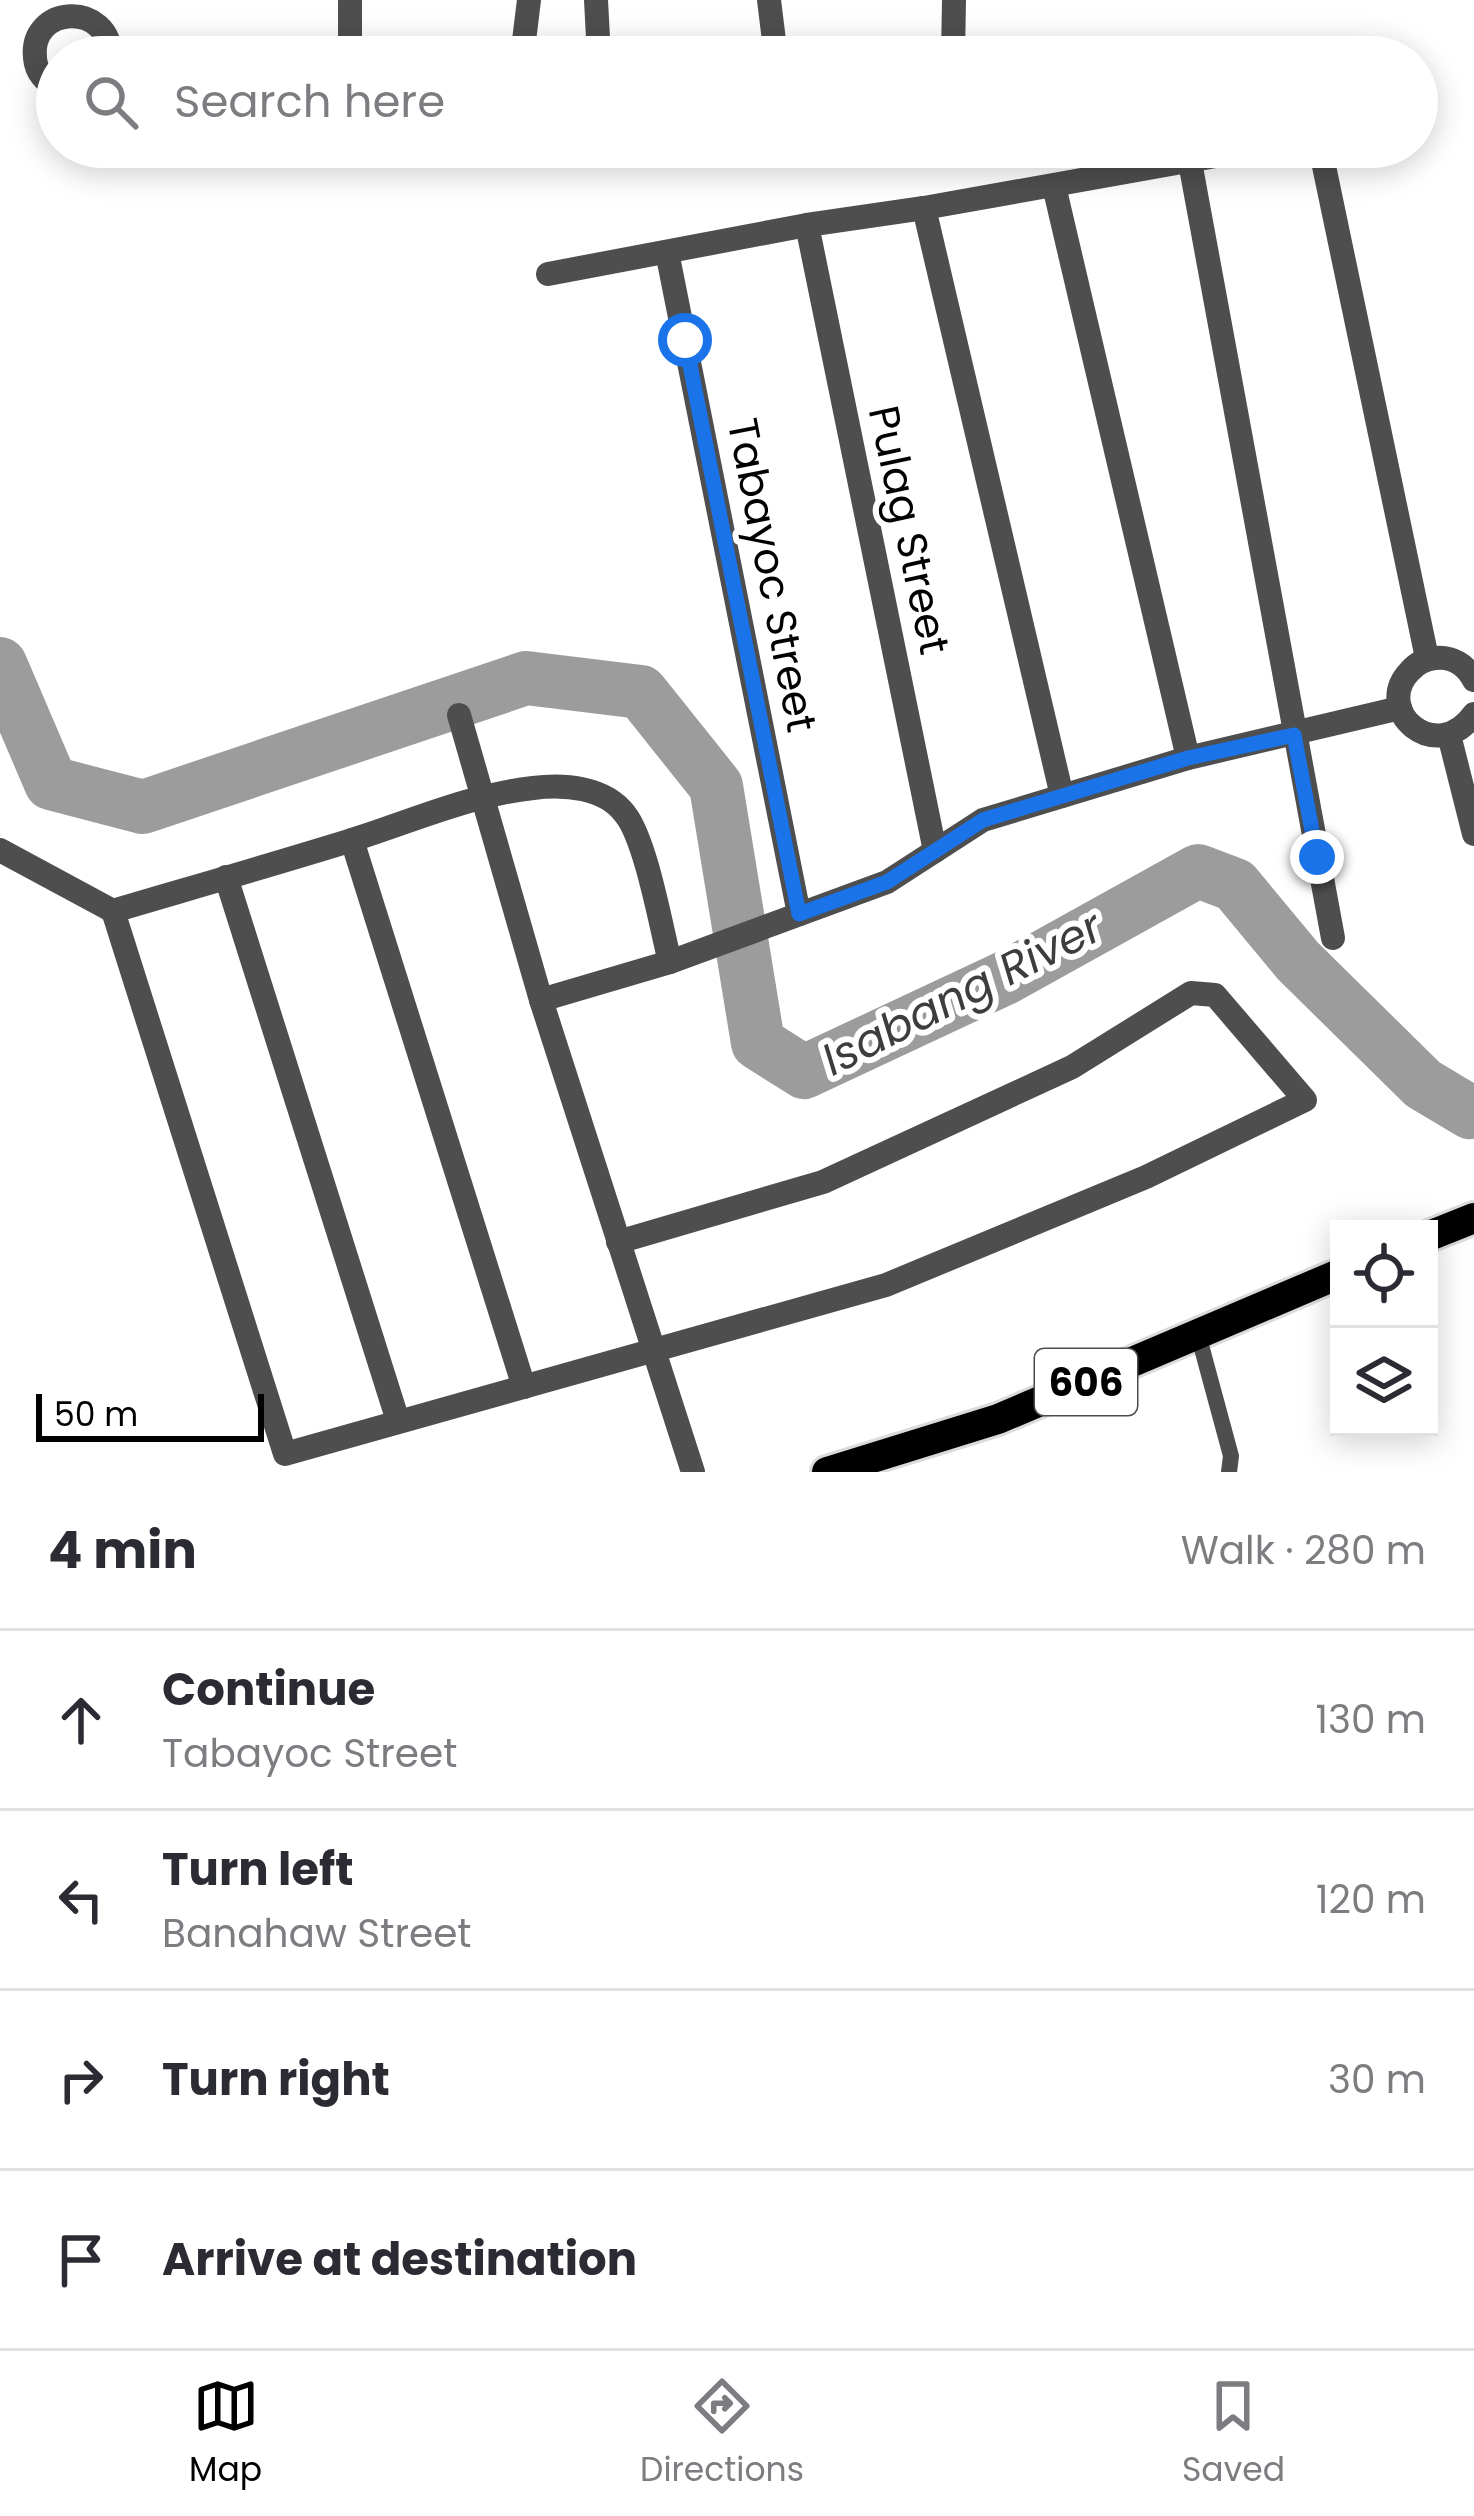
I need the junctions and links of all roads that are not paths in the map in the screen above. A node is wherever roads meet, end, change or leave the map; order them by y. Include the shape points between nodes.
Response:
1 (350, 0) edge
2 (529, 0) edge
3 (596, 0) edge
4 (769, 0) edge
5 (954, 0) edge
6 (39, 36) edge
7 (108, 36) edge
8 (350, 36) edge
9 (525, 36) edge
10 (598, 36) edge
11 (773, 36) edge
12 (953, 36) edge
13 (1156, 168) edge
14 (1191, 168) edge
15 (1324, 168) edge
16 (1054, 186) junction
17 (924, 208) junction
18 (807, 225) junction
19 (668, 252) junction
20 (548, 274) dead end
21 (1427, 658) junction
22 (1474, 680) edge
23 (1400, 708) junction
24 (1474, 714) edge
25 (459, 715) dead end
26 (1294, 735) junction
27 (1449, 735) junction
28 (1188, 758) junction
29 (482, 796) junction
30 (1062, 796) junction
31 (1474, 835) edge
32 (352, 840) junction
33 (0, 850) edge
34 (935, 851) junction
35 (226, 878) junction
36 (113, 911) junction
37 (799, 914) junction
38 (1333, 938) dead end
39 (682, 958) junction
40 (541, 1000) junction
41 (1474, 1217) edge
42 (1438, 1232) edge
43 (618, 1242) junction
44 (1330, 1278) edge
45 (1198, 1334) junction
46 (656, 1351) junction
47 (524, 1387) junction
48 (398, 1420) junction
49 (693, 1472) edge
50 (827, 1472) edge
51 (1229, 1472) edge

1 - 8 street
2 - 9 street
3 - 10 street
4 - 11 street
5 - 12 street
6 - 7 street via 63,16 80,15
13 - 16 street
14 - 26 street
15 - 21 street
16 - 17 street
16 - 28 street
17 - 18 street
17 - 30 street
18 - 19 street
18 - 34 street, Pulag Street
19 - 20 street
19 - 37 street, Tabayoc Street
21 - 22 street via 1458,662
21 - 23 street via 1404,677
23 - 26 street
23 - 27 street via 1419,732
24 - 27 street
25 - 29 street
26 - 28 street
26 - 38 street
27 - 31 street
28 - 30 street
29 - 32 street
29 - 39 street via 578,788 624,812
29 - 40 street
30 - 34 street via 983,820
32 - 35 street
32 - 47 street
33 - 36 street
34 - 37 street via 887,882
35 - 36 street
35 - 48 street
36 - 48 street via 285,1454
37 - 39 street
39 - 40 street
40 - 43 street
41 - 42 main road
43 - 46 street
43 - 46 street via 823,1182 1072,1067 1190,993 1215,995 1305,1100 1146,1177 886,1285
44 - 45 main road, 606
45 - 50 main road, 606 via 998,1419
45 - 51 lane
46 - 47 street
46 - 49 street
47 - 48 street

